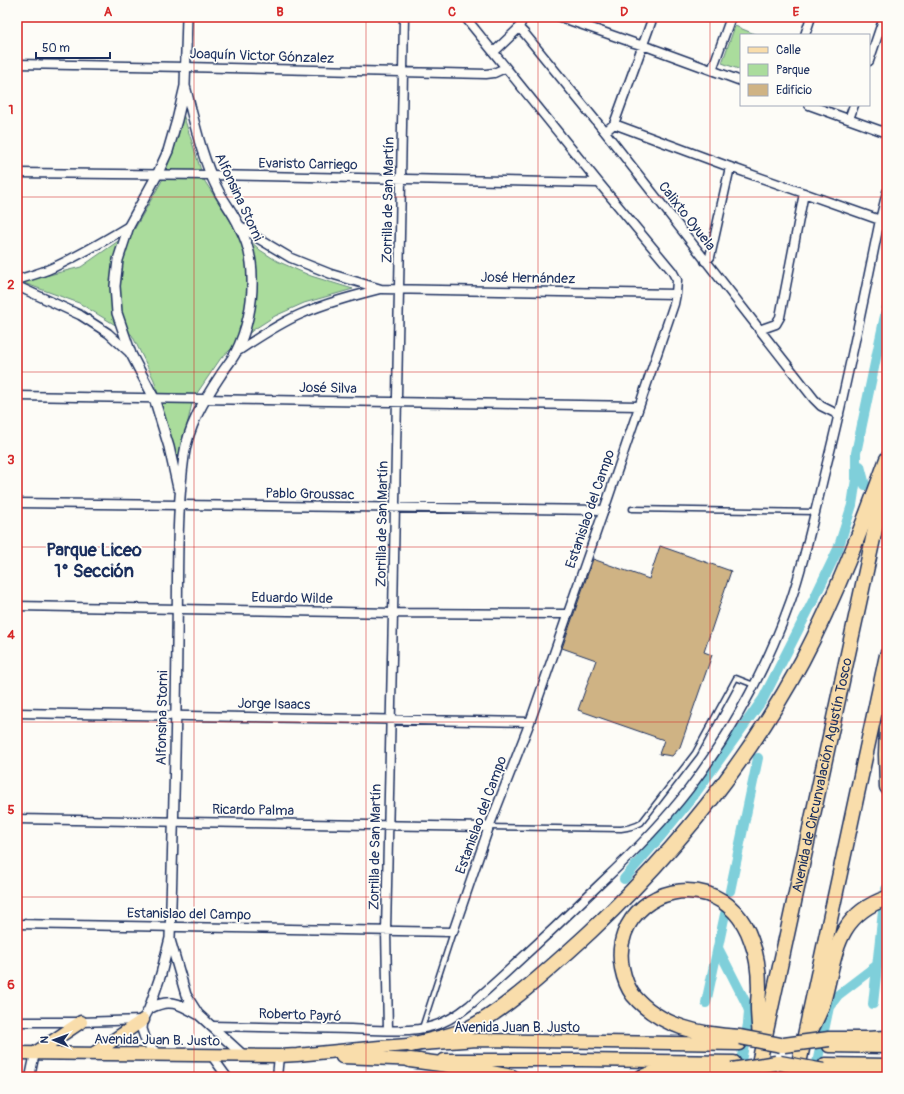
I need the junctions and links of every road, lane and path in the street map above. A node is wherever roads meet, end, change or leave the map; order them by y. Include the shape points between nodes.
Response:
1 (187, 17) edge
2 (404, 17) edge
3 (465, 17) edge
4 (523, 17) edge
5 (560, 17) edge
6 (653, 17) edge
7 (731, 17) edge
8 (811, 17) edge
9 (884, 17) edge
10 (519, 28) junction
11 (805, 34) edge
12 (643, 46) junction
13 (494, 52) junction
14 (870, 58) edge
15 (17, 64) edge
16 (186, 67) junction
17 (506, 68) junction
18 (712, 70) junction
19 (404, 73) junction
20 (740, 81) edge
21 (185, 86) junction
22 (812, 106) edge
23 (854, 106) edge
24 (849, 119) junction
25 (614, 124) junction
26 (605, 132) junction
27 (887, 133) edge
28 (730, 167) junction
29 (17, 173) edge
30 (157, 175) junction
31 (211, 175) junction
32 (402, 179) junction
33 (599, 183) junction
34 (887, 192) edge
35 (804, 193) junction
36 (880, 220) junction
37 (239, 225) junction
38 (129, 226) junction
39 (705, 261) junction
40 (17, 280) edge
41 (17, 286) edge
42 (380, 289) junction
43 (399, 289) junction
44 (676, 294) junction
45 (759, 330) junction
46 (235, 353) junction
47 (131, 354) junction
48 (17, 396) edge
49 (154, 398) junction
50 (206, 399) junction
51 (397, 402) junction
52 (639, 406) junction
53 (839, 415) junction
54 (887, 459) edge
55 (887, 474) edge
56 (179, 501) junction
57 (17, 503) edge
58 (395, 508) junction
59 (632, 509) dead end
60 (604, 510) junction
61 (815, 512) junction
62 (17, 606) edge
63 (178, 609) junction
64 (393, 613) junction
65 (567, 614) junction
66 (887, 656) edge
67 (754, 686) junction
68 (17, 713) edge
69 (176, 715) junction
70 (391, 720) junction
71 (530, 722) junction
72 (887, 727) edge
73 (887, 787) edge
74 (17, 819) edge
75 (173, 822) junction
76 (388, 825) junction
77 (489, 827) junction
78 (887, 898) edge
79 (17, 924) edge
80 (170, 927) junction
81 (386, 931) junction
82 (453, 932) junction
83 (170, 938) junction
84 (198, 1014) junction
85 (146, 1015) junction
86 (17, 1022) edge
87 (81, 1022) junction
88 (212, 1026) junction
89 (422, 1029) junction
90 (388, 1030) junction
91 (887, 1038) edge
92 (739, 1041) junction
93 (829, 1042) junction
94 (411, 1045) junction
95 (887, 1047) edge
96 (17, 1053) edge
97 (35, 1053) junction
98 (93, 1054) junction
99 (760, 1054) junction
100 (160, 1055) junction
101 (211, 1055) junction
102 (297, 1055) junction
103 (800, 1055) junction
104 (244, 1056) junction
105 (279, 1056) junction
106 (410, 1060) junction
107 (887, 1065) edge
108 (733, 1066) junction
109 (824, 1068) junction
110 (30, 1077) edge
111 (227, 1077) edge
112 (277, 1077) edge
113 (512, 1077) edge
114 (642, 1077) edge
115 (751, 1077) edge
116 (756, 1077) edge
117 (796, 1077) edge
118 (800, 1077) edge
119 (878, 1077) edge

1 - 16 street, Alfonsina Storni
2 - 19 street, Zorrilla de San Martín
3 - 13 street
4 - 10 street
5 - 12 street
6 - 12 street
7 - 18 street
8 - 11 street
9 - 14 street
10 - 13 street
10 - 26 street, Calixto Oyuela
12 - 18 street
12 - 25 street
13 - 17 street
15 - 16 street, Joaquín Victor Gónzalez
16 - 19 street, Joaquín Victor Gónzalez
16 - 21 street, Alfonsina Storni
17 - 19 street, Joaquín Victor Gónzalez via 486,74
17 - 33 street
18 - 20 street
19 - 32 street, Zorrilla de San Martín
21 - 30 street, Alfonsina Storni via 168,151
21 - 31 street, Alfonsina Storni
22 - 24 street
23 - 24 street
24 - 27 street
25 - 26 street
25 - 28 street
26 - 39 street, Calixto Oyuela
28 - 35 street
28 - 39 street via 710,257
29 - 30 street, Evaristo Carriego
30 - 31 street, Evaristo Carriego
30 - 38 street, Alfonsina Storni
31 - 32 street, Evaristo Carriego
31 - 37 street, Alfonsina Storni
32 - 33 street, Evaristo Carriego
32 - 43 street, Zorrilla de San Martín
33 - 44 street via 672,271 677,280
34 - 36 street
35 - 36 street
35 - 45 street via 780,317 776,324
36 - 53 street
37 - 42 street, José Hernández via 291,258
37 - 46 street, Alfonsina Storni via 251,260 252,293 243,335
38 - 40 street via 52,268
38 - 47 street, Alfonsina Storni via 118,260 115,286 117,313
39 - 45 street, Calixto Oyuela
41 - 47 street via 80,315 108,333
42 - 43 street, José Hernández
42 - 46 street, José Hernández via 301,314
43 - 44 street, José Hernández
43 - 51 street, Zorrilla de San Martín
44 - 52 street, Estanislao del Campo
45 - 53 street, Calixto Oyuela via 814,399 821,406
46 - 50 street, Alfonsina Storni
47 - 49 street, Alfonsina Storni
48 - 49 street, José Silva
49 - 50 street, José Silva
49 - 56 street, Alfonsina Storni via 170,447
50 - 51 street, José Silva
50 - 56 street, Alfonsina Storni via 186,448
51 - 52 street, José Silva
51 - 58 street, Zorrilla de San Martín
52 - 60 street, Estanislao del Campo
53 - 61 street, Roberto Payró
54 - 94 highway via 848,562 801,662 756,738 700,815 624,899 531,985 484,1020 450,1035
55 - 99 highway, Avenida de Circunvalación Agustín Tosco
56 - 57 street, Pablo Groussac
56 - 58 street, Pablo Groussac
56 - 63 street, Alfonsina Storni
58 - 60 street, Pablo Groussac
58 - 64 street, Zorrilla de San Martín
59 - 61 lane
60 - 65 street, Estanislao del Campo
61 - 67 street, Roberto Payró via 790,601
62 - 63 street, Eduardo Wilde
63 - 64 street, Eduardo Wilde
63 - 69 street, Alfonsina Storni
64 - 65 street, Eduardo Wilde
64 - 70 street, Zorrilla de San Martín
65 - 71 street, Estanislao del Campo
66 - 103 highway
67 - 77 lane via 736,678 695,753 641,823 636,826 621,829
67 - 89 street, Roberto Payró via 701,772 640,846 545,938 465,1009 438,1024
68 - 69 street, Jorge Isaacs
69 - 70 street, Jorge Isaacs
69 - 75 street, Alfonsina Storni
70 - 71 street, Jorge Isaacs
70 - 76 street, Zorrilla de San Martín
71 - 77 street, Estanislao del Campo
72 - 73 highway
74 - 75 street, Ricardo Palma
75 - 76 street, Ricardo Palma
75 - 80 street, Alfonsina Storni
76 - 77 street, Ricardo Palma
76 - 81 street, Zorrilla de San Martín
77 - 82 street, Estanislao del Campo
78 - 103 highway via 868,906 845,930 839,941 823,1004
79 - 80 street, Estanislao del Campo
80 - 81 street, Estanislao del Campo
80 - 83 street, Alfonsina Storni
81 - 82 street, Estanislao del Campo
81 - 90 street, Zorrilla de San Martín
82 - 89 lane
83 - 84 street, Alfonsina Storni via 186,995
83 - 85 street, Alfonsina Storni via 161,974
84 - 85 street via 177,1003 168,1002
84 - 88 street, Alfonsina Storni
85 - 87 street
85 - 98 main road
85 - 100 street via 142,1029 146,1041
86 - 87 street
87 - 97 main road
88 - 90 street, Roberto Payró
88 - 104 street, Alfonsina Storni
89 - 90 street, Roberto Payró
91 - 93 highway
92 - 93 highway, bridge via 782,1045
92 - 94 main road, Avenida Juan B. Justo via 488,1040
92 - 99 highway via 690,1030 659,1017 633,995 627,986 621,963 622,940 638,911 652,900 670,893 701,892 723,902 739,917 751,940 758,971
93 - 95 main road
94 - 102 main road, Avenida Juan B. Justo
96 - 97 main road, Avenida Juan B. Justo
97 - 98 main road, Avenida Juan B. Justo
97 - 110 street
98 - 100 main road, Avenida Juan B. Justo
99 - 115 highway
99 - 116 highway, Avenida de Circunvalación Agustín Tosco
100 - 101 main road, Avenida Juan B. Justo
101 - 104 main road, Avenida Juan B. Justo
101 - 111 street
102 - 105 main road, Avenida Juan B. Justo
102 - 106 main road, Avenida Juan B. Justo
103 - 117 highway
103 - 118 highway
104 - 105 main road, Avenida Juan B. Justo
105 - 112 street
106 - 108 main road, Avenida Juan B. Justo via 551,1060
106 - 113 highway
107 - 109 main road
108 - 109 highway, bridge via 778,1063
108 - 114 highway via 667,1071
109 - 119 highway

